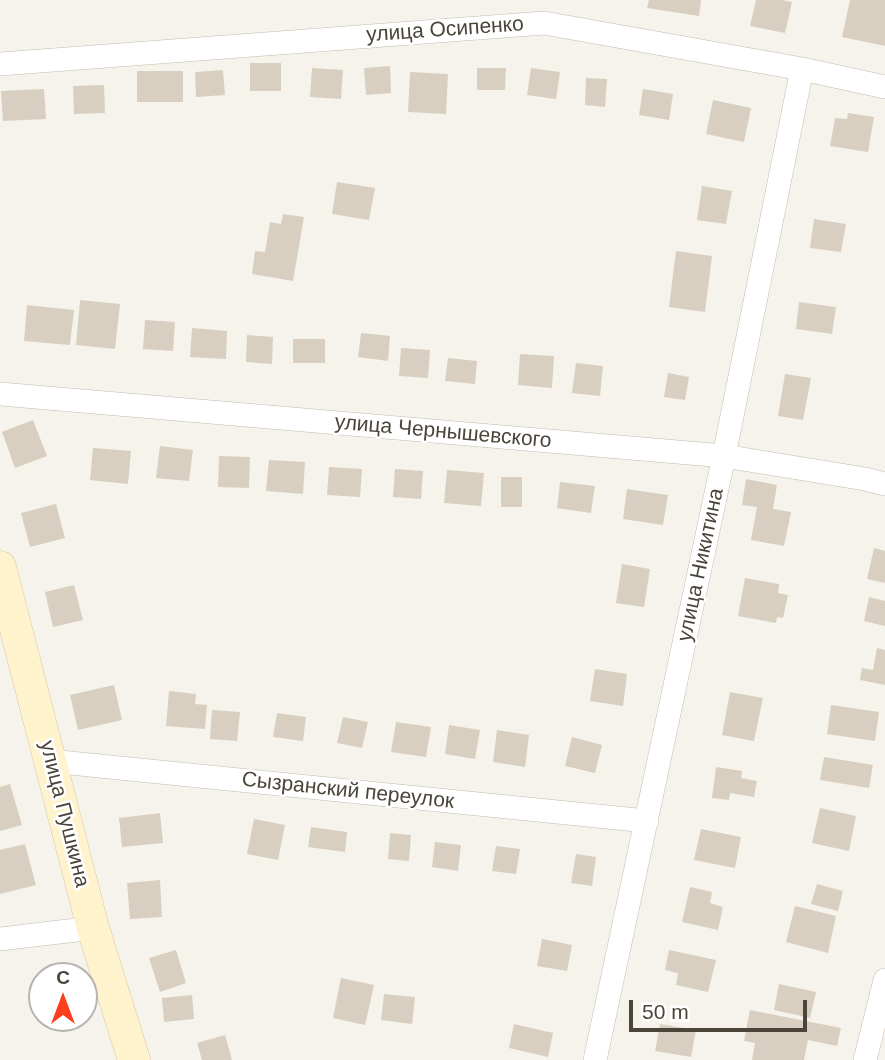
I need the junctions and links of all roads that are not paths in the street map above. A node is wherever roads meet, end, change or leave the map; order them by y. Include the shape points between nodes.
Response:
1 (0, 64) edge
2 (802, 69) junction
3 (885, 87) edge
4 (0, 394) edge
5 (724, 456) junction
6 (885, 484) edge
7 (1, 571) edge
8 (50, 761) junction
9 (647, 821) junction
10 (93, 928) junction
11 (0, 939) edge
12 (885, 979) edge
13 (134, 1060) edge
14 (595, 1060) edge
15 (865, 1060) edge

1 - 2 street, улица Осипенко via 544,23
2 - 3 street, улица Осипенко
2 - 5 street, улица Никитина
4 - 5 street, улица Чернышевского
5 - 6 street, улица Чернышевского
5 - 9 street, улица Никитина
7 - 8 main road, улица Пушкина
8 - 9 street, Сызранский переулок
8 - 10 main road, улица Пушкина
9 - 14 street, улица Никитина
10 - 11 street
10 - 13 main road, улица Пушкина
12 - 15 street

